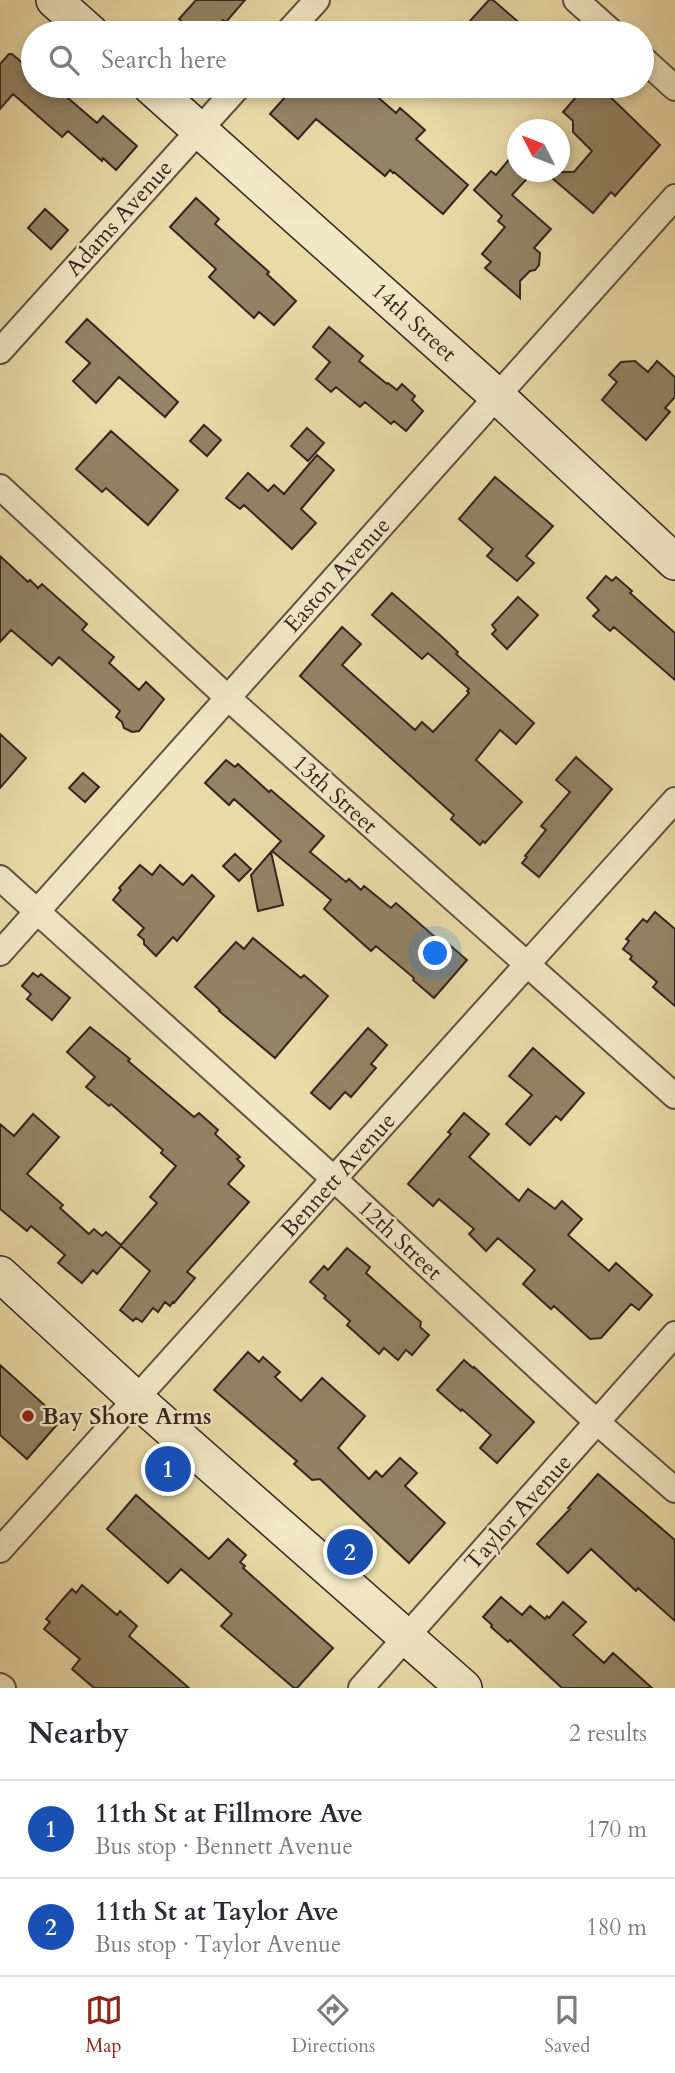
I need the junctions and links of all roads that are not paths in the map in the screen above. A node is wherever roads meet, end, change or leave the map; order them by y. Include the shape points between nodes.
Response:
1 (54, 0) edge
2 (317, 0) edge
3 (576, 0) edge
4 (78, 21) edge
5 (298, 21) edge
6 (600, 21) edge
7 (654, 69) edge
8 (675, 88) edge
9 (163, 98) edge
10 (228, 98) edge
11 (198, 130) junction
12 (675, 197) edge
13 (0, 351) edge
14 (497, 396) junction
15 (0, 487) edge
16 (675, 562) edge
17 (228, 698) junction
18 (675, 800) edge
19 (0, 878) edge
20 (37, 911) junction
21 (0, 953) edge
22 (527, 965) junction
23 (675, 1096) edge
24 (334, 1179) junction
25 (0, 1274) edge
26 (675, 1334) edge
27 (136, 1399) junction
28 (598, 1423) junction
29 (675, 1490) edge
30 (0, 1550) edge
31 (407, 1637) junction
32 (360, 1688) edge
33 (464, 1688) edge

1 - 4 street
2 - 5 street
3 - 6 street
7 - 8 street
9 - 11 street, 14th Street
10 - 11 street, Adams Avenue
11 - 13 street, Adams Avenue
11 - 14 street, 14th Street
12 - 14 street, Easton Avenue
14 - 16 street, 14th Street
14 - 17 street, Easton Avenue
15 - 17 street, 13th Street
17 - 20 street, Easton Avenue
17 - 22 street, 13th Street
18 - 22 street, Bennett Avenue
19 - 20 street, 12th Street
20 - 21 street, Easton Avenue
20 - 24 street, 12th Street
22 - 23 street, 13th Street
22 - 24 street, Bennett Avenue
24 - 27 street, Bennett Avenue
24 - 28 street, 12th Street
25 - 27 street
26 - 28 street, Taylor Avenue
27 - 30 street, Bennett Avenue
27 - 31 street
28 - 29 street, 12th Street
28 - 31 street, Taylor Avenue
31 - 32 street, Taylor Avenue
31 - 33 street

